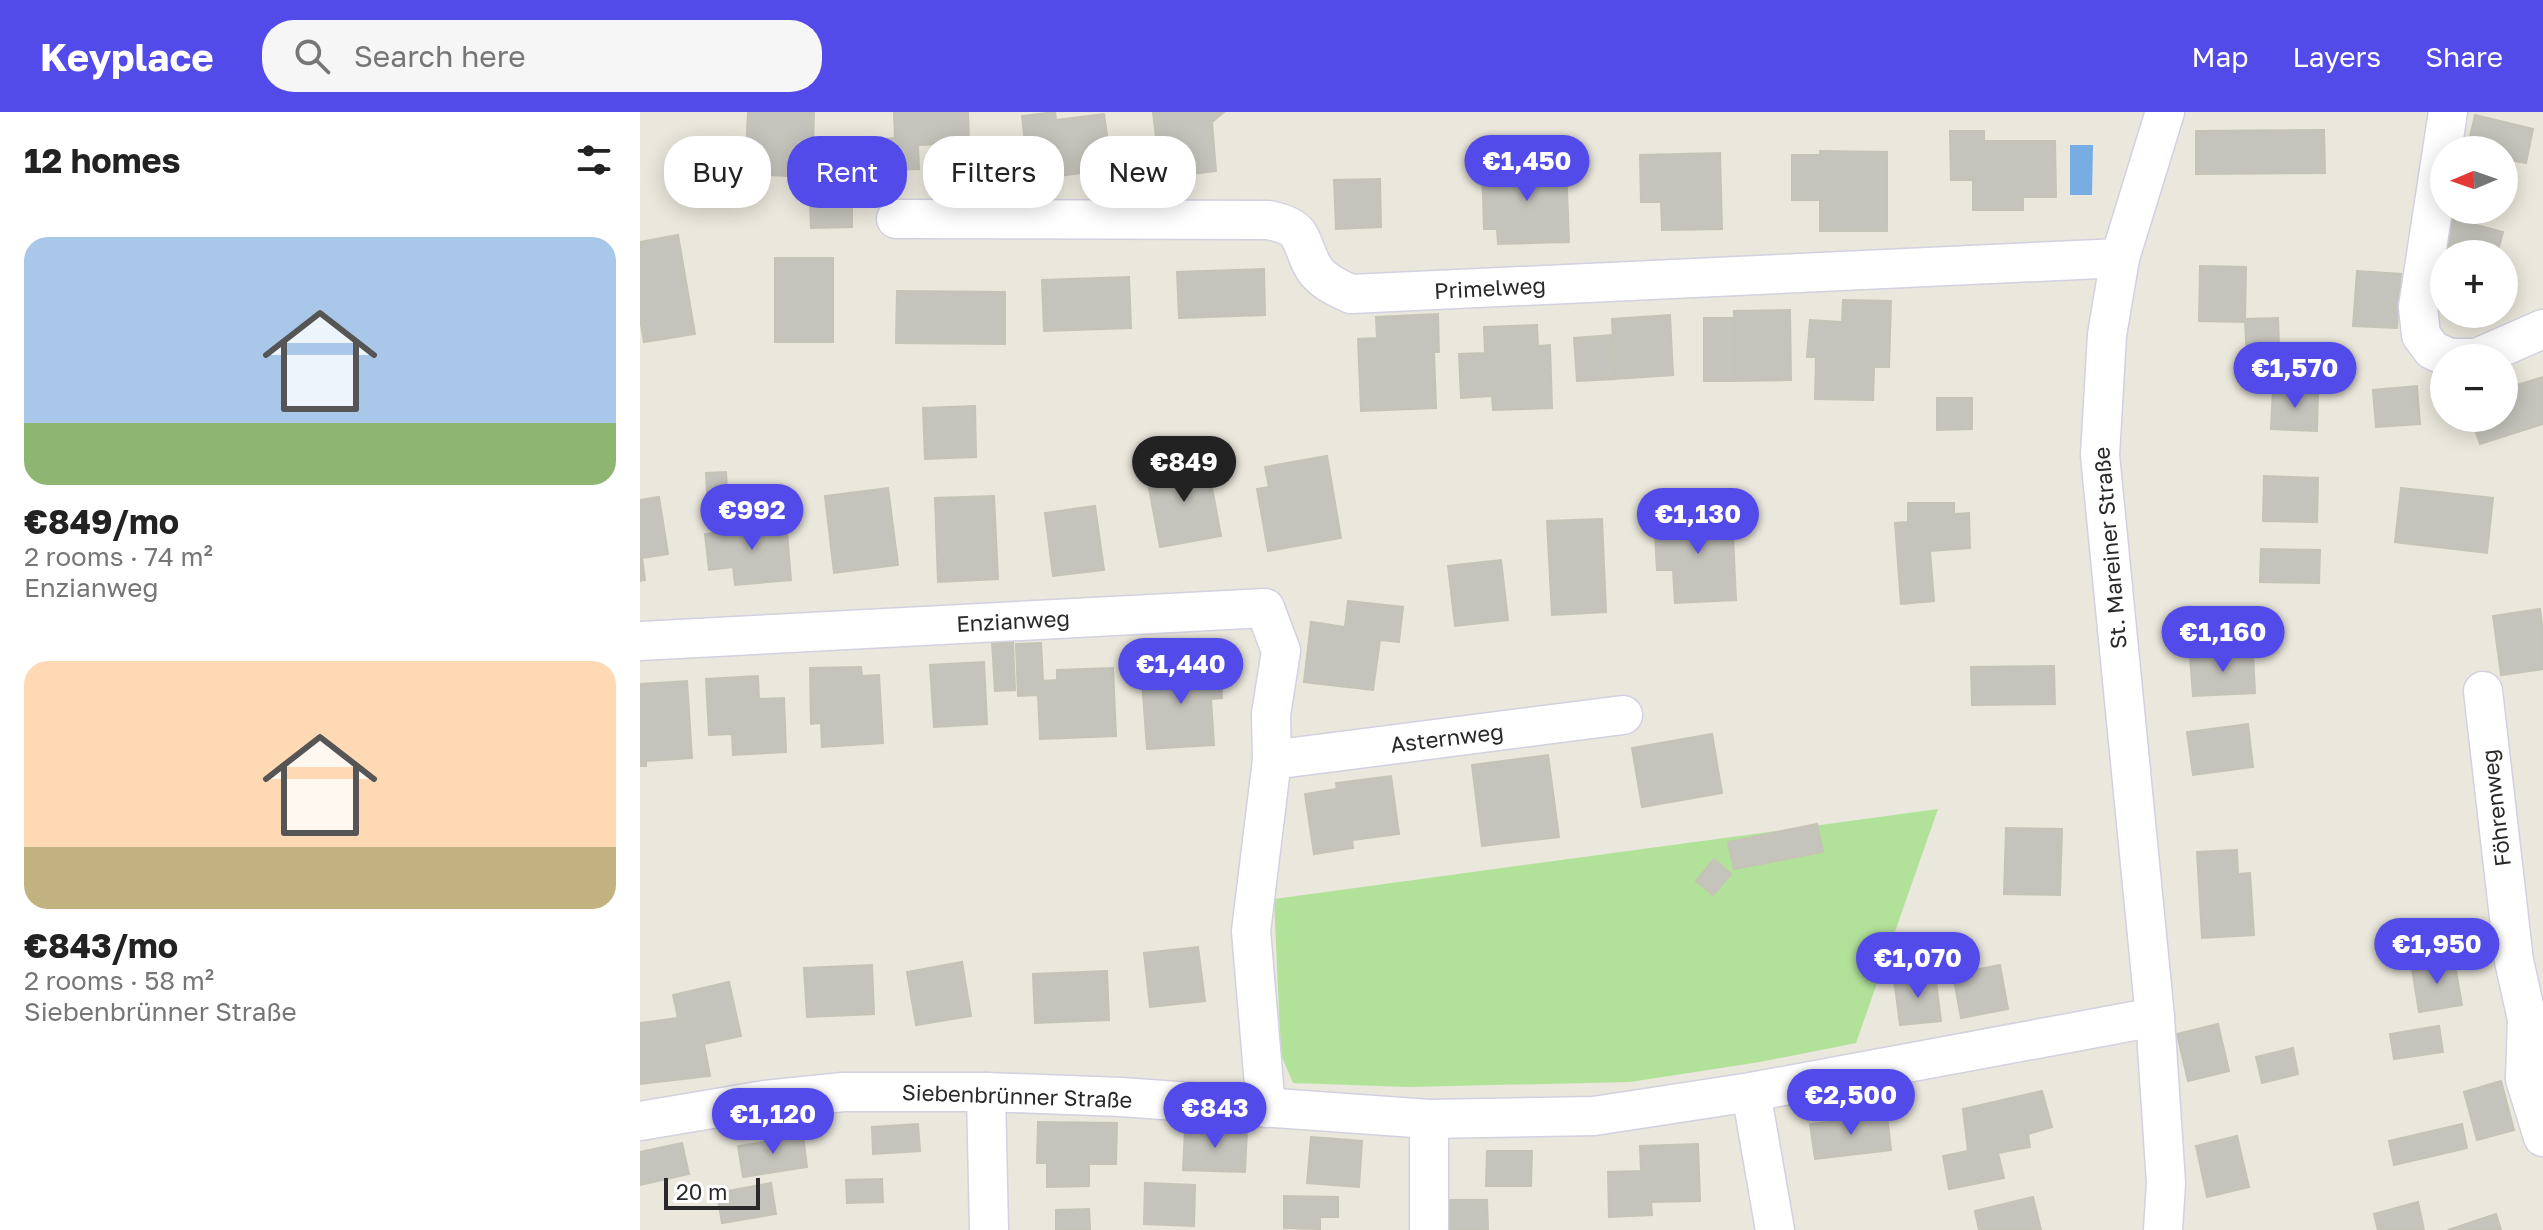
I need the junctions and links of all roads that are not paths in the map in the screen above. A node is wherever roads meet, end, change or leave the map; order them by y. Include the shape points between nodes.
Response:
1 (2165, 112) edge
2 (2448, 112) edge
3 (896, 219) dead end
4 (2120, 258) junction
5 (2543, 329) edge
6 (640, 641) edge
7 (2483, 691) dead end
8 (1623, 715) dead end
9 (1272, 760) junction
10 (2155, 1017) junction
11 (2535, 1018) edge
12 (986, 1092) junction
13 (1751, 1092) junction
14 (1266, 1108) junction
15 (1429, 1119) junction
16 (640, 1121) edge
17 (2543, 1137) edge
18 (989, 1230) edge
19 (1429, 1230) edge
20 (1775, 1230) edge
21 (2163, 1230) edge

1 - 4 street, St. Mareiner Straße
2 - 5 street via 2418,307 2421,335 2432,350 2450,358 2477,358
3 - 4 street, Primelweg via 1268,220 1297,232 1311,265 1330,285 1351,294
4 - 10 street, St. Mareiner Straße via 2107,335 2100,455
6 - 9 street, Enzianweg via 1265,608 1281,651 1271,714
7 - 11 street, Föhrenweg via 2514,961
8 - 9 street, Asternweg
9 - 14 street, Enzianweg via 1251,931
10 - 13 street, Siebenbrünner Straße
10 - 21 street, St. Mareiner Straße via 2166,1183
11 - 17 street, Föhrenweg via 2525,1079
12 - 14 street, Siebenbrünner Straße
12 - 16 street, Siebenbrünner Straße via 843,1092
12 - 18 street
13 - 15 street, Siebenbrünner Straße via 1594,1116
13 - 20 street
14 - 15 street, Siebenbrünner Straße
15 - 19 street

